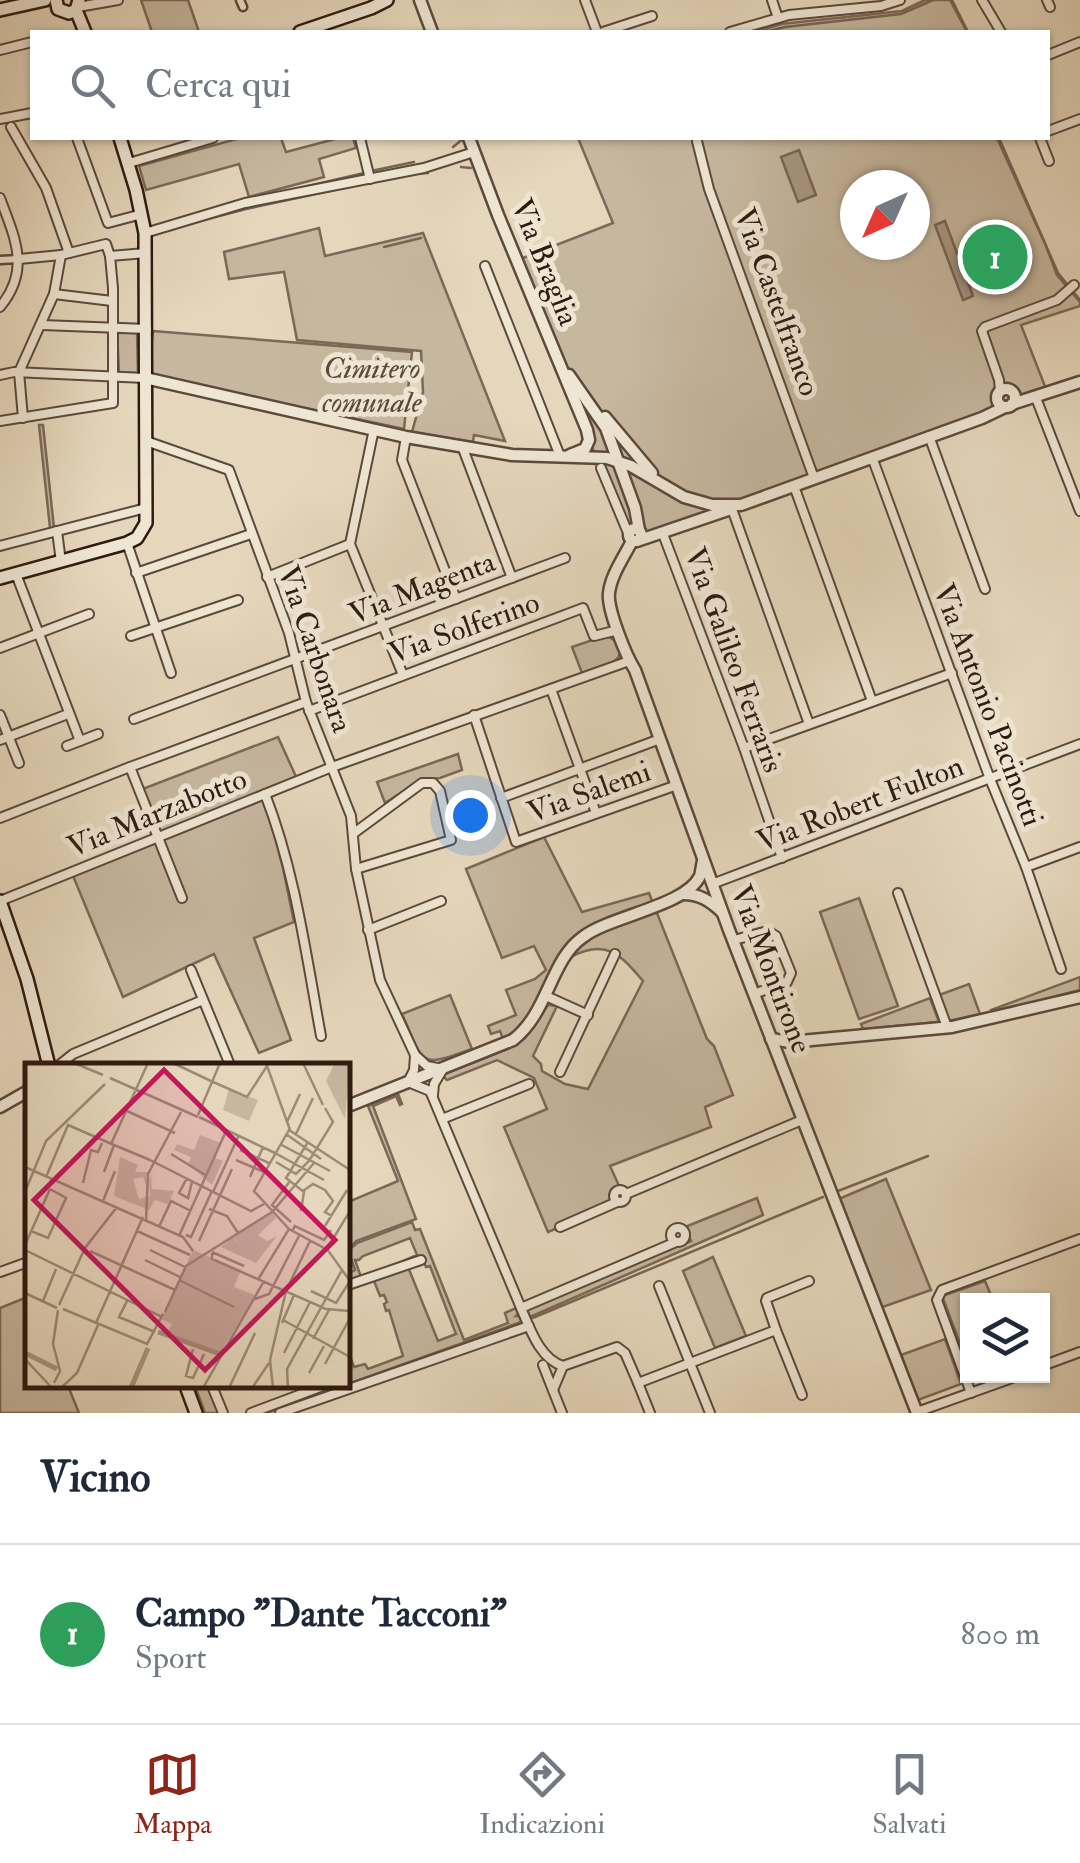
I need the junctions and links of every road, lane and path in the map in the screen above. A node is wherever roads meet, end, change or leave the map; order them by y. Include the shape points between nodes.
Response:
1 (118, 0) edge
2 (387, 0) edge
3 (420, 0) edge
4 (585, 0) edge
5 (772, 0) edge
6 (818, 0) edge
7 (900, 0) edge
8 (982, 0) edge
9 (48, 2) edge
10 (75, 8) edge
11 (0, 10) edge
12 (822, 10) junction
13 (652, 16) dead end
14 (778, 18) junction
15 (330, 28) edge
16 (84, 30) edge
17 (431, 30) edge
18 (599, 30) edge
19 (606, 30) edge
20 (737, 30) edge
21 (1000, 30) edge
22 (30, 42) edge
23 (1080, 42) edge
24 (0, 50) edge
25 (1050, 54) edge
26 (30, 113) edge
27 (3, 119) edge
28 (1080, 119) edge
29 (11, 127) junction
30 (1050, 130) edge
31 (0, 136) edge
32 (78, 140) edge
33 (121, 140) edge
34 (206, 140) edge
35 (360, 140) edge
36 (470, 140) edge
37 (1041, 140) edge
38 (697, 141) dead end
39 (474, 152) junction
40 (1049, 161) dead end
41 (129, 163) junction
42 (369, 174) junction
43 (0, 198) edge
44 (142, 214) junction
45 (145, 234) junction
46 (146, 253) junction
47 (65, 254) junction
48 (110, 256) junction
49 (19, 259) junction
50 (0, 260) edge
51 (485, 266) dead end
52 (1071, 288) dead end
53 (54, 294) junction
54 (112, 302) junction
55 (0, 307) edge
56 (42, 325) junction
57 (113, 328) junction
58 (147, 329) junction
59 (554, 348) junction
60 (19, 372) junction
61 (0, 375) edge
62 (114, 377) junction
63 (145, 378) junction
64 (1080, 382) edge
65 (1005, 396) junction
66 (1036, 398) junction
67 (23, 418) junction
68 (0, 421) edge
69 (374, 429) junction
70 (406, 436) junction
71 (929, 436) junction
72 (146, 441) junction
73 (462, 446) junction
74 (562, 456) junction
75 (872, 457) junction
76 (619, 461) junction
77 (601, 468) dead end
78 (814, 478) junction
79 (794, 486) junction
80 (671, 490) junction
81 (736, 507) junction
82 (146, 508) junction
83 (1080, 512) edge
84 (58, 531) junction
85 (251, 534) junction
86 (662, 534) junction
87 (634, 535) junction
88 (127, 543) junction
89 (350, 544) junction
90 (0, 546) edge
91 (565, 558) dead end
92 (61, 562) junction
93 (136, 573) junction
94 (16, 574) junction
95 (268, 577) junction
96 (0, 578) edge
97 (512, 578) junction
98 (986, 588) dead end
99 (456, 599) junction
100 (238, 600) dead end
101 (89, 614) dead end
102 (383, 627) junction
103 (155, 628) junction
104 (618, 630) junction
105 (39, 634) junction
106 (131, 636) dead end
107 (0, 648) edge
108 (295, 660) junction
109 (629, 661) junction
110 (171, 672) dead end
111 (952, 672) junction
112 (403, 675) junction
113 (550, 689) junction
114 (872, 701) junction
115 (307, 706) junction
116 (68, 714) junction
117 (474, 715) junction
118 (0, 716) edge
119 (134, 718) dead end
120 (809, 724) junction
121 (98, 734) dead end
122 (4, 738) edge
123 (660, 739) junction
124 (80, 741) junction
125 (1080, 744) edge
126 (67, 746) dead end
127 (744, 748) junction
128 (18, 763) dead end
129 (130, 766) junction
130 (332, 766) junction
131 (580, 768) junction
132 (990, 779) junction
133 (677, 785) junction
134 (265, 794) junction
135 (501, 798) junction
136 (596, 813) junction
137 (0, 818) edge
138 (354, 833) junction
139 (156, 838) junction
140 (1080, 847) edge
141 (782, 858) junction
142 (704, 860) junction
143 (1026, 867) junction
144 (356, 869) junction
145 (712, 884) junction
146 (687, 892) junction
147 (898, 893) dead end
148 (182, 898) dead end
149 (0, 901) edge
150 (441, 902) dead end
151 (723, 913) junction
152 (368, 930) junction
153 (734, 940) junction
154 (615, 954) dead end
155 (1061, 969) dead end
156 (191, 970) dead end
157 (754, 994) junction
158 (546, 996) junction
159 (1080, 997) edge
160 (203, 1000) junction
161 (588, 1015) junction
162 (946, 1027) junction
163 (321, 1036) dead end
164 (771, 1040) junction
165 (790, 1042) junction
166 (776, 1052) junction
167 (416, 1059) junction
168 (45, 1063) edge
169 (62, 1063) edge
170 (229, 1063) edge
171 (442, 1069) junction
172 (560, 1072) dead end
173 (425, 1076) junction
174 (408, 1082) junction
175 (529, 1084) dead end
176 (432, 1092) junction
177 (25, 1093) edge
178 (350, 1105) edge
179 (0, 1107) edge
180 (442, 1119) junction
181 (802, 1120) junction
182 (560, 1227) dead end
183 (1080, 1238) edge
184 (676, 1242) dead end
185 (421, 1260) dead end
186 (25, 1263) edge
187 (0, 1272) edge
188 (810, 1281) dead end
189 (350, 1284) edge
190 (659, 1286) dead end
191 (523, 1312) junction
192 (529, 1326) junction
193 (776, 1330) junction
194 (1080, 1352) edge
195 (1050, 1363) edge
196 (690, 1364) junction
197 (543, 1365) dead end
198 (563, 1366) junction
199 (638, 1383) junction
200 (999, 1383) edge
201 (187, 1388) edge
202 (213, 1388) edge
203 (318, 1388) edge
204 (324, 1388) edge
205 (553, 1390) junction
206 (972, 1393) junction
207 (802, 1395) dead end
208 (327, 1397) junction
209 (917, 1412) edge
210 (196, 1413) edge
211 (223, 1413) edge
212 (251, 1413) edge
213 (280, 1413) edge
214 (562, 1413) edge
215 (650, 1413) edge
216 (710, 1413) edge

1 - 10 street
2 - 15 main road
3 - 17 street
4 - 18 street
5 - 14 street
6 - 12 street
7 - 12 street
8 - 21 street
9 - 10 main road via 62,12
9 - 11 main road
10 - 16 main road
12 - 14 street
13 - 19 street
14 - 20 street
22 - 24 street
23 - 25 street
26 - 27 street
27 - 29 street
28 - 30 street
29 - 31 street
29 - 47 street via 46,188
32 - 44 street via 108,223
33 - 41 main road
34 - 41 street
35 - 42 street
36 - 39 street, Via Braglia
37 - 40 street
38 - 78 street, Via Castelfranco
39 - 42 street via 424,168
39 - 59 street, Via Braglia
41 - 44 main road
42 - 45 street
43 - 49 street
44 - 45 main road
45 - 46 main road
46 - 48 street
46 - 58 main road
47 - 48 street via 106,244
47 - 49 street
47 - 53 street
48 - 54 street
49 - 50 street
49 - 55 street
51 - 74 street
52 - 65 street via 1058,300 984,327
53 - 54 street
53 - 56 street
54 - 57 street
56 - 57 street
56 - 60 street
57 - 58 street
57 - 62 street
58 - 63 main road
59 - 74 street, Via Braglia via 589,440 585,449
59 - 76 street, Via Braglia via 602,420
59 - 80 street
60 - 61 street
60 - 62 street
60 - 67 street
62 - 63 street
62 - 67 street via 113,403
63 - 69 street
63 - 72 main road
64 - 66 street
65 - 66 street
65 - 71 street via 982,418
66 - 83 street
67 - 68 street
69 - 70 street
69 - 89 street
70 - 73 street
70 - 99 street via 402,460
71 - 75 street
71 - 98 street
72 - 82 main road
72 - 85 street, Via Carbonara via 228,470
73 - 74 street
73 - 97 street
74 - 76 street
75 - 78 street
75 - 111 street, Via Antonio Pacinotti
76 - 80 street
76 - 87 street, Via Montirone
77 - 87 street
78 - 79 street
79 - 81 street
79 - 114 street
80 - 81 street
81 - 86 street
81 - 120 street
82 - 84 street
82 - 88 main road via 138,538
84 - 90 street
84 - 92 street
85 - 93 street
85 - 95 street, Via Carbonara
86 - 87 street
86 - 127 street, Via Galileo Ferraris
87 - 104 street, Via Montirone via 609,590
88 - 92 main road
88 - 93 street
89 - 95 street
89 - 102 street
91 - 97 street, Via Magenta
92 - 94 main road
93 - 103 street
94 - 96 main road
94 - 105 street
95 - 108 street, Via Carbonara
97 - 99 street, Via Magenta
99 - 102 street, Via Magenta
100 - 103 street
101 - 105 street
102 - 108 street, Via Magenta
102 - 112 street
103 - 106 street
103 - 110 street
104 - 109 street, Via Montirone
104 - 112 street, Via Solferino via 594,636 582,608
105 - 107 street
105 - 116 street
108 - 115 street, Via Carbonara
108 - 119 street, Via Magenta
109 - 113 street, Via Marzabotto
109 - 123 street, Via Montirone
111 - 114 street
111 - 132 street, Via Antonio Pacinotti
112 - 115 street, Via Solferino
113 - 117 street, Via Marzabotto
113 - 131 street
114 - 120 street
115 - 129 street, Via Solferino
115 - 130 street, Via Carbonara
116 - 122 street
116 - 124 street
117 - 130 street, Via Marzabotto
117 - 135 street
118 - 122 street
120 - 127 street
121 - 124 street
122 - 128 street
123 - 131 street
123 - 133 street, Via Montirone
124 - 126 street
125 - 132 street, Via Robert Fulton
127 - 141 street, Via Galileo Ferraris
129 - 137 street, Via Solferino
129 - 139 street
130 - 134 street, Via Marzabotto
130 - 138 street, Via Carbonara
131 - 135 street
131 - 136 street
132 - 141 street, Via Robert Fulton
132 - 143 street, Via Antonio Pacinotti
133 - 136 street, Via Salemi
133 - 142 street, Via Montirone
134 - 139 street, Via Marzabotto
134 - 163 street via 300,915
135 - 136 street, Via Salemi via 516,842
138 - 144 street, Via Carbonara
138 - 144 street via 422,782 440,792 451,840
139 - 148 street
139 - 149 street, Via Marzabotto
140 - 143 street
141 - 145 street, Via Robert Fulton
142 - 145 street, Via Montirone
142 - 146 street
143 - 155 street, Via Antonio Pacinotti
144 - 152 street, Via Carbonara
145 - 146 street
145 - 151 street, Via Montirone
146 - 151 street
146 - 158 street via 582,937
147 - 162 street
149 - 168 main road
150 - 152 street
151 - 153 street, Via Montirone
152 - 167 street, Via Carbonara via 380,980
153 - 157 street, Via Montirone
153 - 157 street via 772,932 786,962 787,982
154 - 161 street
156 - 160 street
157 - 164 street, Via Montirone
158 - 161 street
158 - 171 street via 513,1040
159 - 162 street
160 - 169 street
160 - 170 street
161 - 172 street
162 - 165 street
164 - 165 street
164 - 166 street, Via Montirone
165 - 166 street
166 - 181 street, Via Montirone
167 - 171 street
167 - 173 street, Via Carbonara
167 - 174 street
171 - 173 street
171 - 176 street
173 - 174 street
173 - 176 street, Via Carbonara
174 - 176 street
174 - 178 street
175 - 180 street
176 - 180 street, Via Carbonara
177 - 179 street
180 - 191 street, Via Carbonara
181 - 182 street
181 - 209 street, Via Montirone
183 - 206 street via 938,1294
184 - 191 street
185 - 189 street
186 - 187 street
188 - 193 street via 767,1298
190 - 196 street
191 - 192 street, Via Carbonara
192 - 198 street, Via Carbonara via 550,1359
192 - 208 street
193 - 196 street
193 - 207 street
194 - 195 street
196 - 199 street
196 - 216 street
197 - 205 street
198 - 199 street via 617,1347
198 - 205 street
199 - 215 street
200 - 206 street
201 - 210 main road
202 - 211 street
203 - 212 street
204 - 208 street
205 - 214 street
206 - 209 street
208 - 213 street

